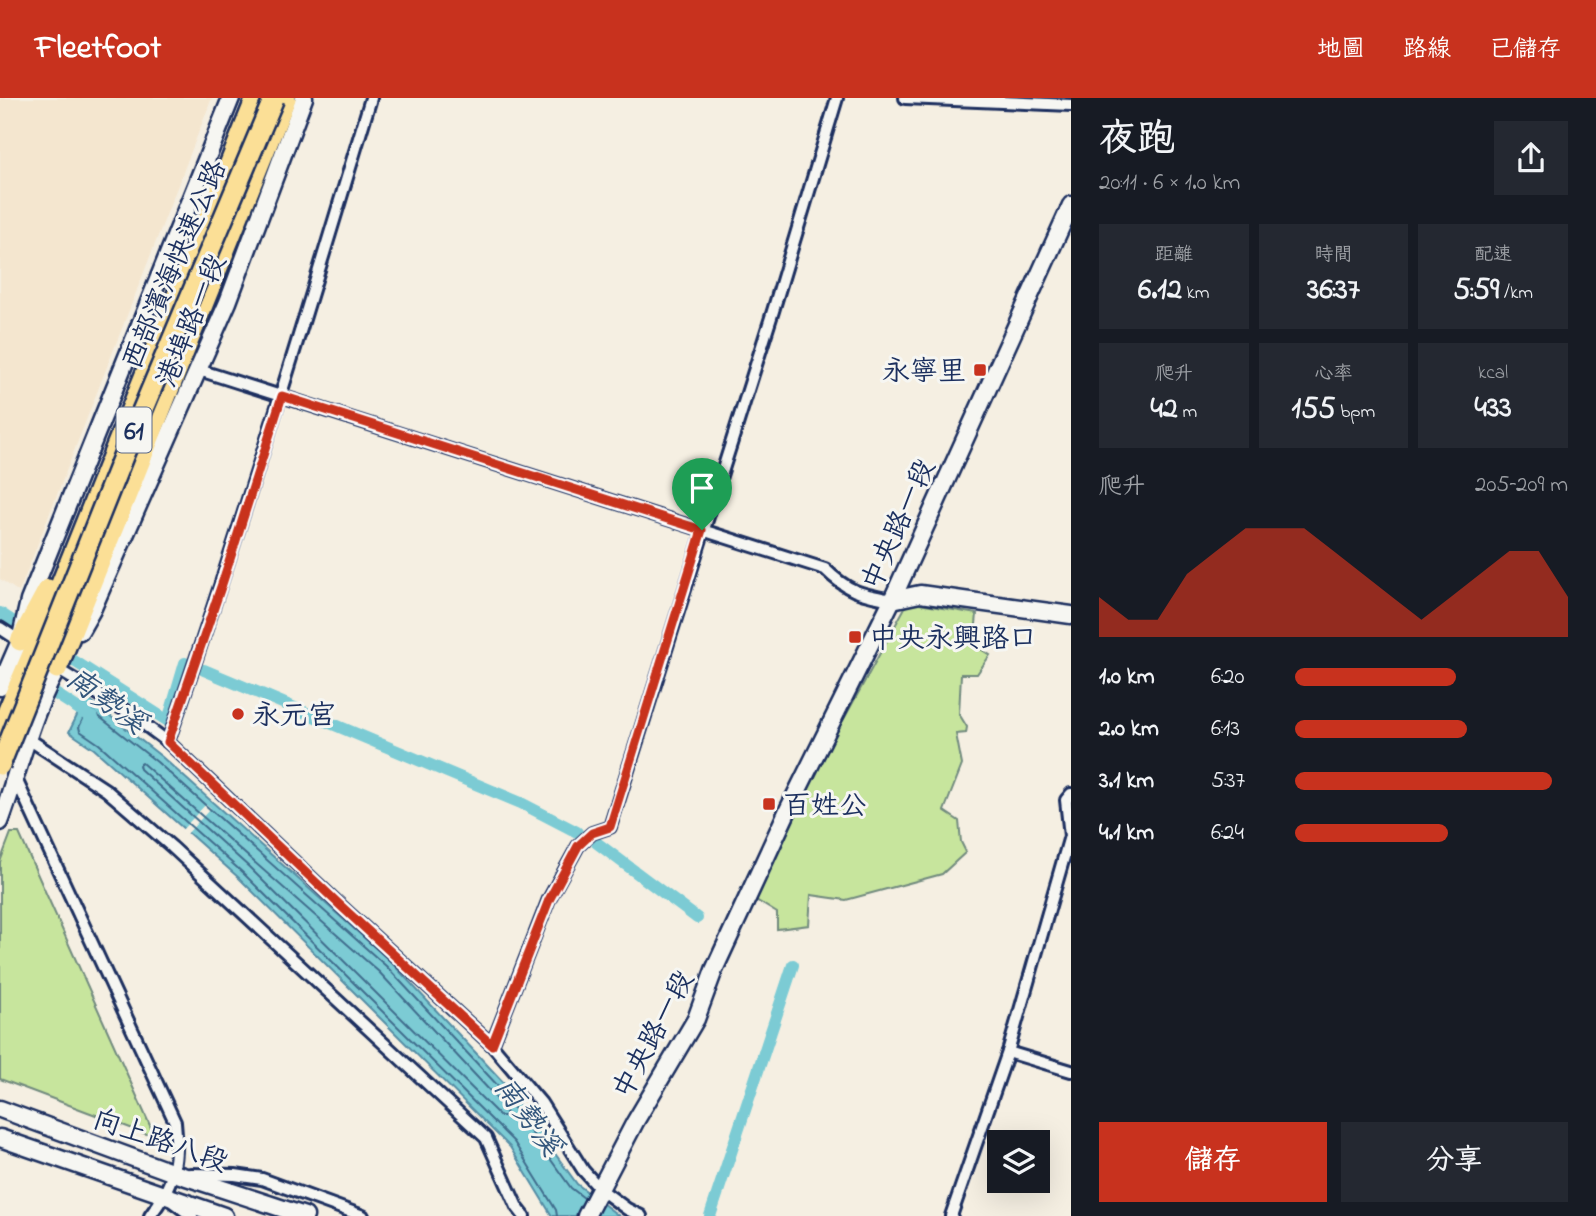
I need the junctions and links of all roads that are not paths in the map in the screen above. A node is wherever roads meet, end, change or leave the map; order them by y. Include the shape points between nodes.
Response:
1 (231, 98) edge
2 (245, 98) edge
3 (256, 98) edge
4 (267, 98) edge
5 (274, 98) edge
6 (286, 98) edge
7 (304, 98) edge
8 (371, 98) edge
9 (837, 98) edge
10 (905, 98) edge
11 (1071, 105) edge
12 (1071, 205) edge
13 (199, 370) junction
14 (282, 396) junction
15 (702, 530) junction
16 (88, 555) junction
17 (892, 600) junction
18 (1071, 615) edge
19 (0, 628) edge
20 (20, 641) junction
21 (57, 668) junction
22 (0, 687) edge
23 (0, 729) edge
24 (27, 738) junction
25 (168, 742) junction
26 (0, 744) edge
27 (0, 765) edge
28 (16, 779) junction
29 (1071, 794) edge
30 (0, 822) edge
31 (492, 1045) junction
32 (1007, 1052) junction
33 (1071, 1071) edge
34 (0, 1109) edge
35 (0, 1138) edge
36 (174, 1173) junction
37 (598, 1194) junction
38 (166, 1196) junction
39 (150, 1216) edge
40 (192, 1216) edge
41 (224, 1216) edge
42 (305, 1216) edge
43 (363, 1216) edge
44 (524, 1216) edge
45 (586, 1216) edge
46 (641, 1216) edge
47 (951, 1216) edge

1 - 20 street, 港埠路一段 via 29,601
2 - 20 highway via 57,572
3 - 23 highway, 西部濱海快速公路 / 61
4 - 16 street, 港埠路一段
5 - 27 highway, 西部濱海快速公路 / 61, bridge
6 - 21 highway
7 - 13 street, 港埠路一段
8 - 14 street
9 - 15 street
10 - 11 street
12 - 17 street, 中央路一段
13 - 14 street
13 - 21 street, 港埠路一段 via 92,610
14 - 15 street
14 - 25 street
15 - 17 street via 825,569 854,592
15 - 31 street via 610,827 592,833 578,846 555,889
16 - 21 street, 港埠路一段 via 63,631
16 - 26 street, 港埠路一段 via 26,707
17 - 18 street via 920,594
17 - 37 street, 中央路一段 via 787,812 696,1019
19 - 20 street
20 - 22 street, 港埠路一段
21 - 24 street, 港埠路一段
21 - 25 street
24 - 28 street, 港埠路一段
24 - 44 street via 106,790 144,822 486,1138
25 - 31 street
28 - 30 street, 港埠路一段
28 - 36 street via 175,1122
29 - 32 street via 1066,800 1070,836
31 - 37 street via 541,1103
32 - 33 street
32 - 47 street
34 - 36 street, 向上路八段
35 - 38 street, 向上路八段
36 - 38 street
36 - 42 street, 向上路八段
36 - 43 street via 262,1179
37 - 45 street, 中央路一段
37 - 46 street
38 - 39 street
38 - 40 street
38 - 41 street, 向上路八段

